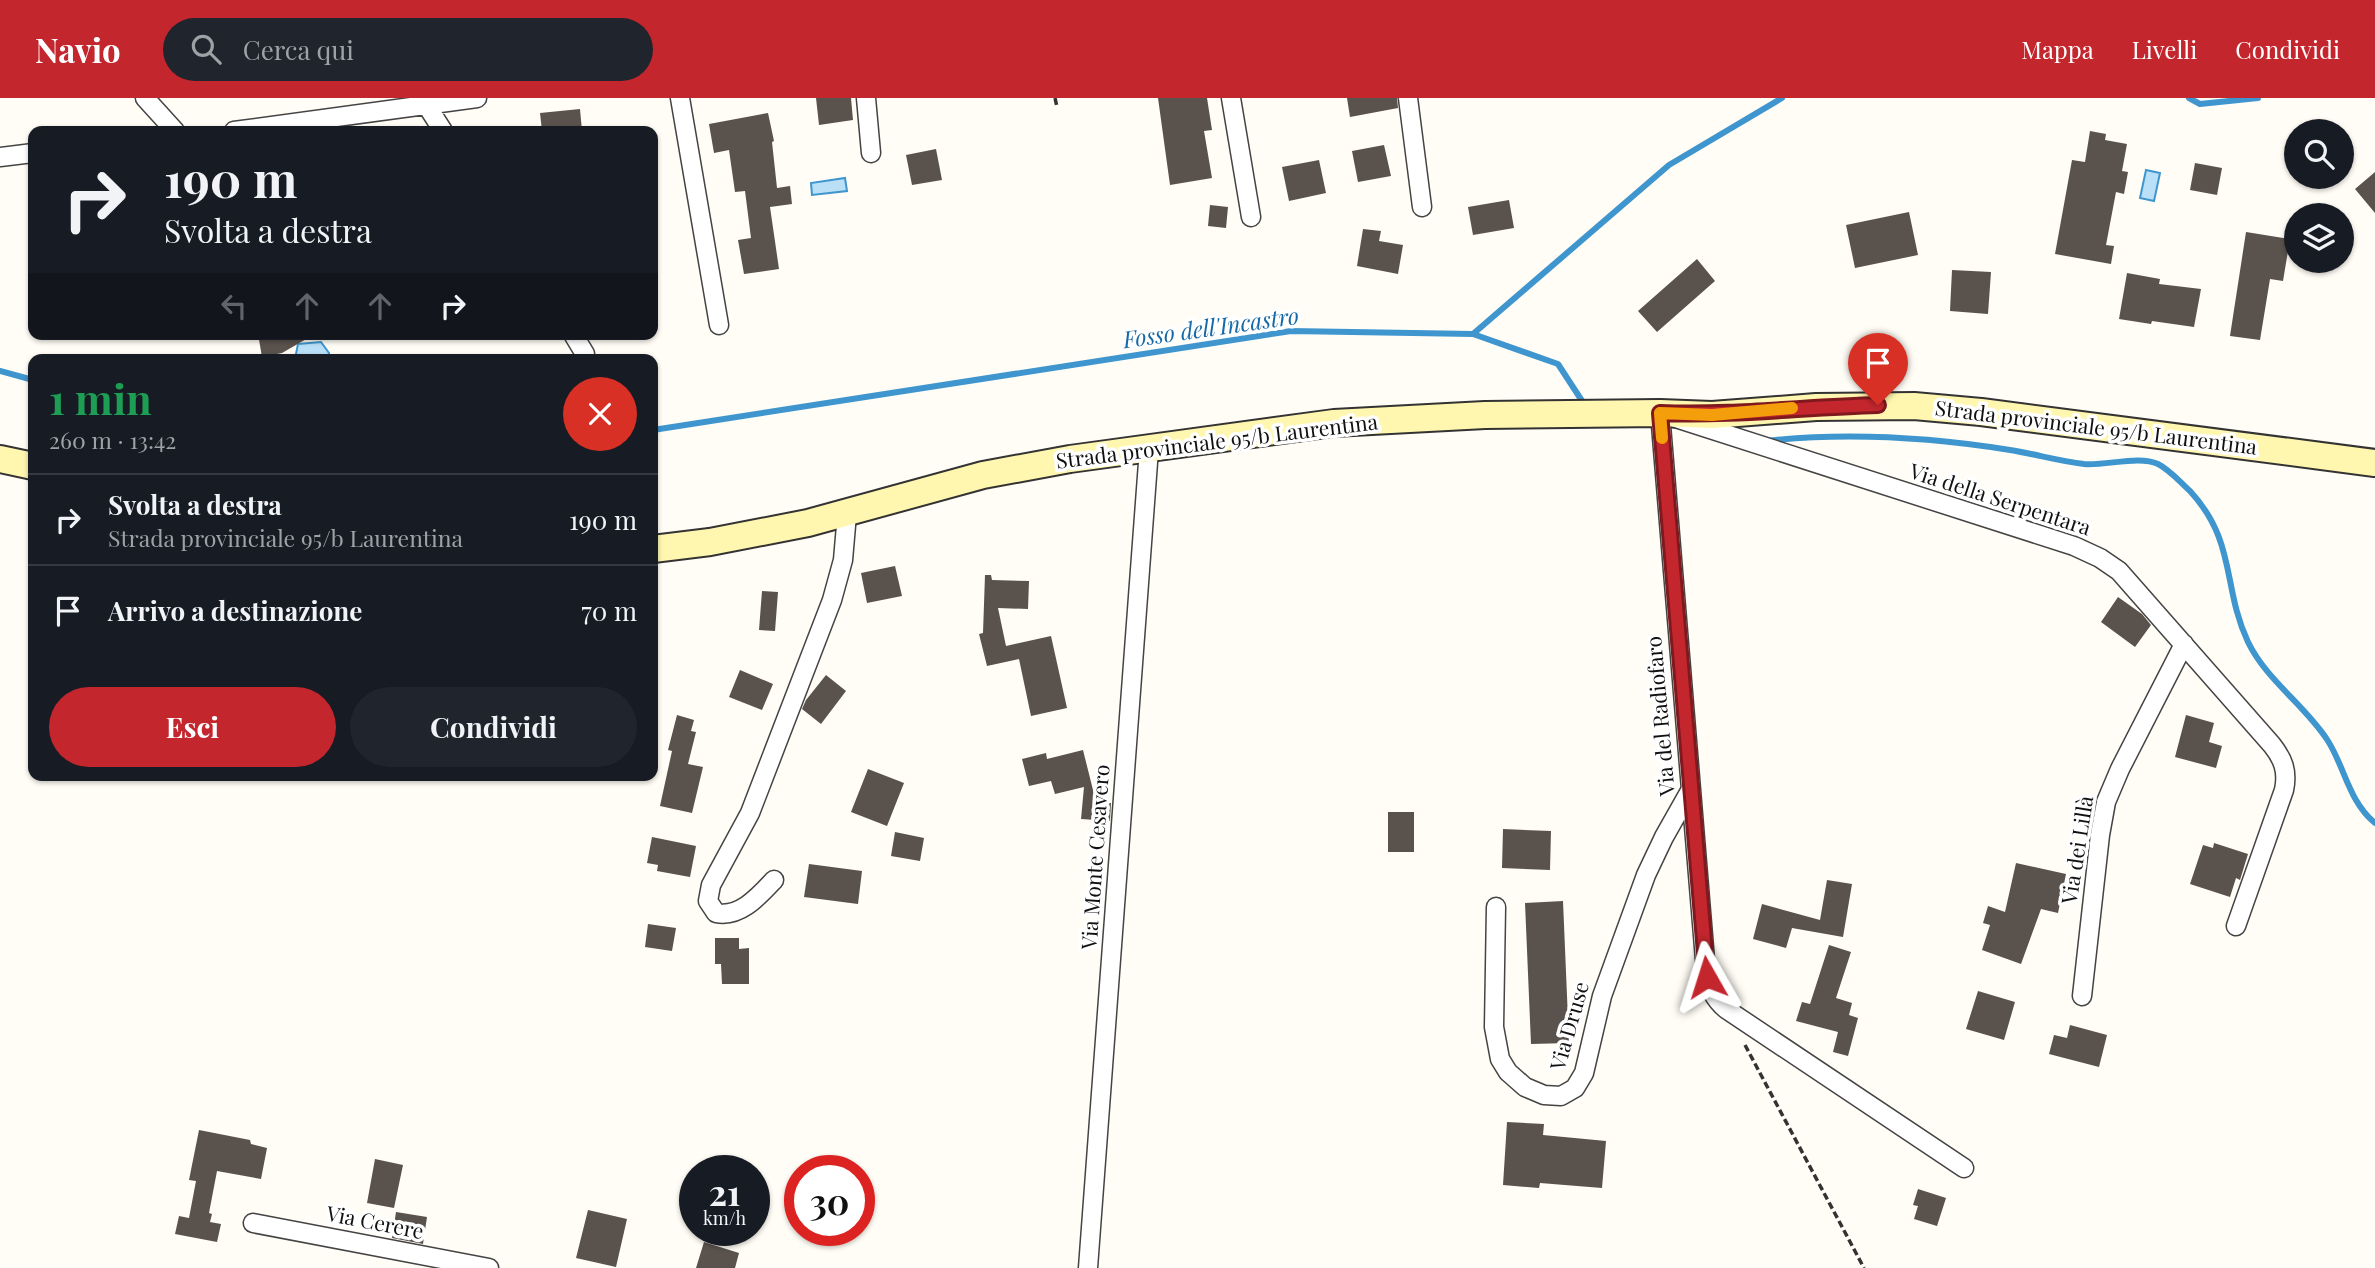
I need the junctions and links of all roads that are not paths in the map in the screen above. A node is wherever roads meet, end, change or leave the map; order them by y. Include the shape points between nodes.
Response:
1 (145, 98) edge
2 (477, 98) edge
3 (680, 98) edge
4 (866, 98) edge
5 (1231, 98) edge
6 (1408, 98) edge
7 (424, 102) edge
8 (170, 126) edge
9 (267, 126) edge
10 (440, 126) edge
11 (871, 153) dead end
12 (28, 154) edge
13 (0, 157) edge
14 (1422, 207) dead end
15 (1251, 217) dead end
16 (719, 325) dead end
17 (577, 340) edge
18 (585, 354) dead end
19 (1660, 413) junction
20 (1149, 449) junction
21 (0, 458) edge
22 (2375, 463) edge
23 (28, 465) edge
24 (847, 514) junction
25 (658, 548) edge
26 (2184, 644) junction
27 (1690, 791) junction
28 (774, 880) dead end
29 (1496, 907) dead end
30 (2236, 926) dead end
31 (2081, 996) dead end
32 (1964, 1168) dead end
33 (253, 1223) dead end
34 (489, 1268) edge
35 (1088, 1268) edge

1 - 8 street
2 - 7 street
3 - 16 street
4 - 11 street
5 - 15 street
6 - 14 street
7 - 9 street
7 - 10 street
12 - 13 street
17 - 18 street
19 - 20 main road, Strada provinciale 95/b Laurentina via 1334,423
19 - 22 main road, Strada provinciale 95/b Laurentina via 1712,415 1878,405 1944,408
19 - 26 street, Via della Serpentara via 2074,546 2126,578
19 - 27 street, Via del Radiofaro
20 - 24 main road, Strada provinciale 95/b Laurentina via 983,475
20 - 35 street, Via Monte Cesavero
21 - 23 main road
24 - 25 main road, Strada provinciale 95/b Laurentina
24 - 28 street via 832,600 754,802 709,890 708,901 716,913 731,912 753,901
26 - 30 street, Via della Serpentara via 2272,745 2286,771 2284,790
26 - 31 street, Via dei Lillà via 2106,802
27 - 29 street, Via Druse via 1642,887 1602,996 1584,1073 1575,1088 1561,1096 1544,1096 1525,1087 1500,1059 1494,1027
27 - 32 street, Via del Radiofaro via 1706,972 1715,998
33 - 34 street, Via Cerere

